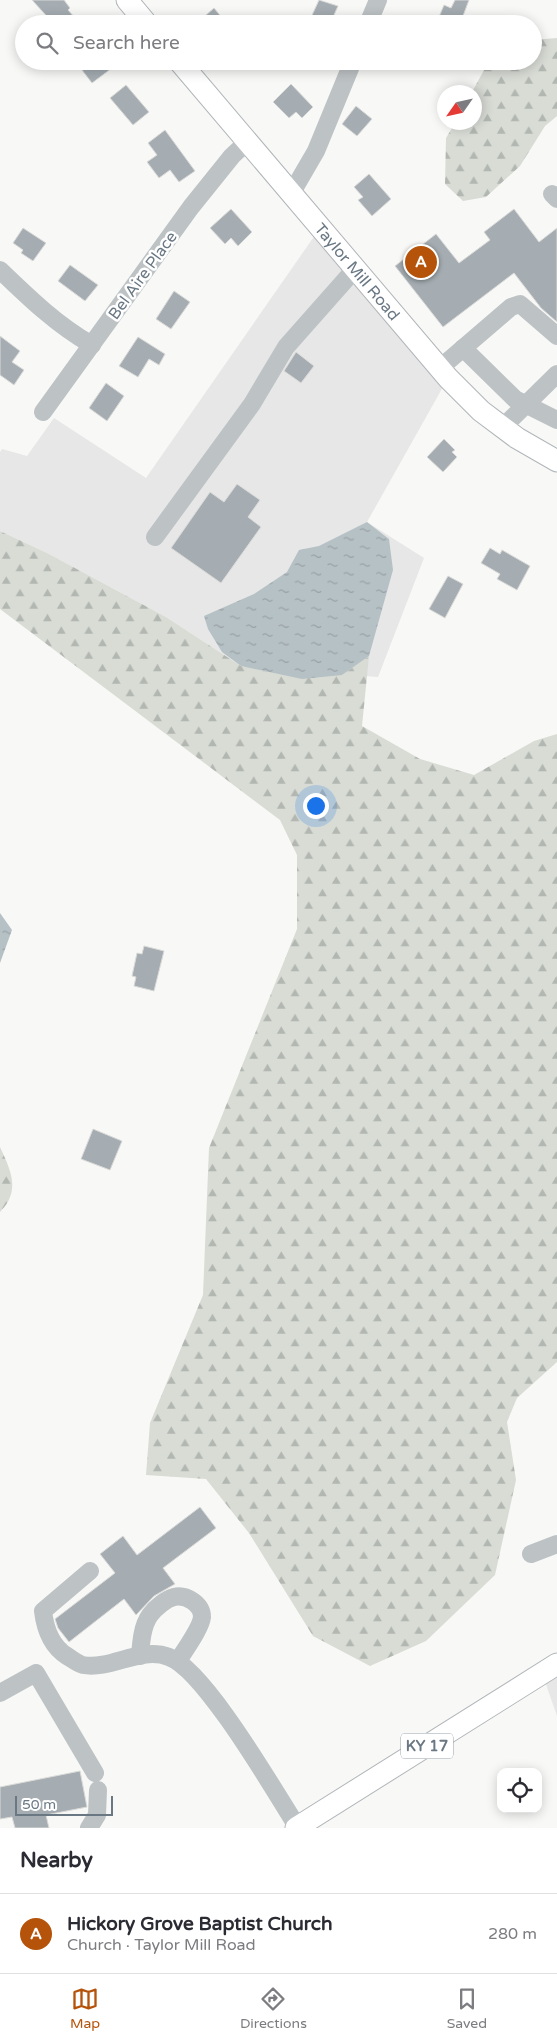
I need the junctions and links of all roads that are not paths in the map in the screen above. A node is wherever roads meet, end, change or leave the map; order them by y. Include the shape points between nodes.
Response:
1 (127, 0) edge
2 (378, 0) edge
3 (140, 15) edge
4 (372, 15) edge
5 (187, 70) edge
6 (349, 70) edge
7 (247, 142) junction
8 (291, 194) junction
9 (355, 269) junction
10 (0, 270) edge
11 (557, 336) edge
12 (92, 345) junction
13 (463, 348) junction
14 (440, 368) junction
15 (557, 374) edge
16 (526, 405) junction
17 (43, 412) dead end
18 (557, 420) edge
19 (503, 427) junction
20 (557, 461) edge
21 (155, 537) dead end
22 (557, 1544) edge
23 (531, 1554) dead end
24 (90, 1572) dead end
25 (140, 1656) junction
26 (178, 1661) junction
27 (557, 1664) edge
28 (0, 1694) edge
29 (89, 1828) edge
30 (297, 1828) edge

1 - 3 main road
2 - 4 street
5 - 7 main road, Taylor Mill Road
6 - 8 street via 316,152
7 - 8 main road, Taylor Mill Road
7 - 12 street, Bel Aire Place via 191,207
8 - 9 main road, Taylor Mill Road
9 - 14 main road, Taylor Mill Road
9 - 21 street via 286,347 252,404
10 - 12 street via 32,301
11 - 13 street via 520,304 511,307
12 - 17 street, Bel Aire Place
13 - 14 street
13 - 16 street via 515,400
14 - 19 main road, Taylor Mill Road via 481,411
15 - 16 street
16 - 18 street
16 - 19 street
19 - 20 main road, Taylor Mill Road
22 - 23 street
24 - 25 street via 43,1611 52,1641 61,1652 82,1665 97,1666
25 - 26 street via 158,1654
25 - 26 street via 144,1628 150,1616 164,1602 173,1597 184,1597 198,1607 202,1620
26 - 30 street via 227,1718
27 - 30 main road, KY 17
28 - 29 street via 36,1673 96,1781 97,1815

